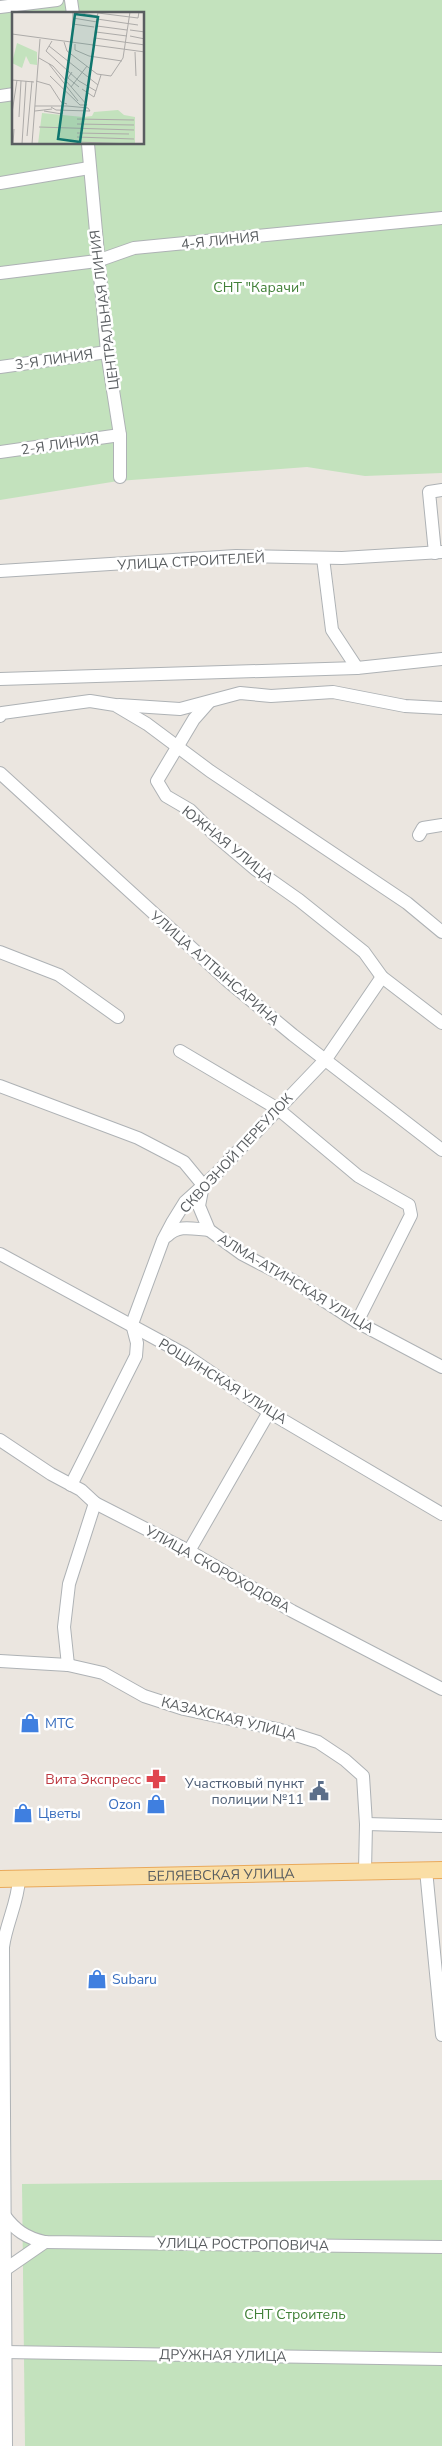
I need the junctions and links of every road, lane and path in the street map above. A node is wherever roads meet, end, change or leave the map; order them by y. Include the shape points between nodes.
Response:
1 (57, 0) edge
2 (0, 7) edge
3 (88, 145) edge
4 (89, 168) junction
5 (0, 183) edge
6 (442, 218) edge
7 (97, 260) junction
8 (0, 273) edge
9 (107, 352) junction
10 (0, 367) edge
11 (120, 435) junction
12 (0, 452) edge
13 (120, 477) dead end
14 (442, 490) edge
15 (438, 552) edge
16 (323, 558) junction
17 (0, 572) edge
18 (442, 658) edge
19 (357, 668) junction
20 (0, 679) edge
21 (209, 702) junction
22 (115, 705) junction
23 (442, 708) edge
24 (0, 716) edge
25 (177, 747) junction
26 (0, 773) edge
27 (442, 826) edge
28 (419, 835) dead end
29 (442, 932) edge
30 (0, 952) edge
31 (382, 976) junction
32 (118, 1017) dead end
33 (442, 1023) edge
34 (180, 1051) dead end
35 (326, 1059) junction
36 (0, 1086) edge
37 (278, 1109) junction
38 (442, 1150) edge
39 (203, 1185) junction
40 (209, 1230) junction
41 (163, 1240) junction
42 (0, 1254) edge
43 (357, 1322) junction
44 (132, 1324) junction
45 (442, 1367) edge
46 (269, 1412) junction
47 (0, 1440) edge
48 (71, 1484) junction
49 (95, 1503) junction
50 (442, 1514) edge
51 (189, 1551) junction
52 (0, 1661) edge
53 (68, 1665) junction
54 (442, 1688) edge
55 (366, 1824) junction
56 (442, 1826) edge
57 (434, 1870) edge
58 (365, 1871) junction
59 (0, 1879) edge
60 (19, 1879) junction
61 (2, 2030) edge
62 (442, 2035) edge
63 (2, 2150) edge
64 (4, 2215) junction
65 (45, 2242) junction
66 (442, 2247) edge
67 (2, 2275) edge
68 (4, 2352) junction
69 (442, 2359) edge
70 (3, 2402) edge
71 (6, 2446) edge

1 - 2 street
3 - 4 street, ЦЕНТРАЛЬНАЯ ЛИНИЯ
4 - 5 street
4 - 7 street, ЦЕНТРАЛЬНАЯ ЛИНИЯ
6 - 7 street, 4-Я ЛИНИЯ via 134,248
7 - 8 street, 4-Я ЛИНИЯ
7 - 9 street, ЦЕНТРАЛЬНАЯ ЛИНИЯ
9 - 10 street, 3-Я ЛИНИЯ
9 - 11 street, ЦЕНТРАЛЬНАЯ ЛИНИЯ
11 - 12 street, 2-Я ЛИНИЯ
11 - 13 street, ЦЕНТРАЛЬНАЯ ЛИНИЯ
14 - 15 street via 429,492
15 - 16 street, УЛИЦА СТРОИТЕЛЕЙ
16 - 17 street, УЛИЦА СТРОИТЕЛЕЙ via 236,556
16 - 19 street via 332,630
18 - 19 street
19 - 20 street
21 - 22 street via 180,709
21 - 23 street via 240,693 271,696 332,692 405,706
21 - 25 street
22 - 24 street via 90,701
22 - 25 street
25 - 29 street via 406,903
25 - 31 street, ЮЖНАЯ УЛИЦА via 157,781 166,796 190,810 255,869 300,900 364,952
26 - 35 street, УЛИЦА АЛТЫНСАРИНА via 229,982
27 - 28 street via 423,828
30 - 32 street via 59,975
31 - 33 street, ЮЖНАЯ УЛИЦА
31 - 35 street, СКВОЗНОЙ ПЕРЕУЛОК
34 - 37 street
35 - 37 street, СКВОЗНОЙ ПЕРЕУЛОК
35 - 38 street, УЛИЦА АЛТЫНСАРИНА
36 - 39 street via 138,1138 184,1162
37 - 39 street, СКВОЗНОЙ ПЕРЕУЛОК
37 - 43 street via 358,1176 409,1205 411,1215
39 - 40 street, АЛМА-АТИНСКАЯ УЛИЦА via 198,1206
39 - 41 street, СКВОЗНОЙ ПЕРЕУЛОК via 185,1202
40 - 41 street via 180,1228
40 - 43 street, АЛМА-АТИНСКАЯ УЛИЦА via 242,1254 292,1280
41 - 44 street, СКВОЗНОЙ ПЕРЕУЛОК
42 - 44 street, РОЩИНСКАЯ УЛИЦА
43 - 45 street, АЛМА-АТИНСКАЯ УЛИЦА
44 - 46 street, РОЩИНСКАЯ УЛИЦА via 184,1354
44 - 48 street via 137,1343 136,1356
46 - 50 street, РОЩИНСКАЯ УЛИЦА
46 - 51 street
47 - 48 street, УЛИЦА СКОРОХОДОВА
48 - 49 street, УЛИЦА СКОРОХОДОВА
49 - 51 street, УЛИЦА СКОРОХОДОВА
49 - 53 street via 69,1584 64,1627
51 - 54 street, УЛИЦА СКОРОХОДОВА via 292,1611
52 - 53 street, КАЗАХСКАЯ УЛИЦА
53 - 55 street, КАЗАХСКАЯ УЛИЦА via 103,1673 144,1696 184,1709 277,1729 318,1742 363,1776
55 - 56 street
55 - 58 street
57 - 58 main road, БЕЛЯЕВСКАЯ УЛИЦА
57 - 62 street
58 - 60 main road, БЕЛЯЕВСКАЯ УЛИЦА
59 - 60 main road, БЕЛЯЕВСКАЯ УЛИЦА
60 - 61 street via 3,1947
61 - 63 street
63 - 64 street
64 - 65 street, УЛИЦА РОСТРОПОВИЧА via 14,2229
64 - 67 street
65 - 66 street, УЛИЦА РОСТРОПОВИЧА
65 - 67 street
67 - 68 street
68 - 69 street, ДРУЖНАЯ УЛИЦА
68 - 70 street
70 - 71 street

